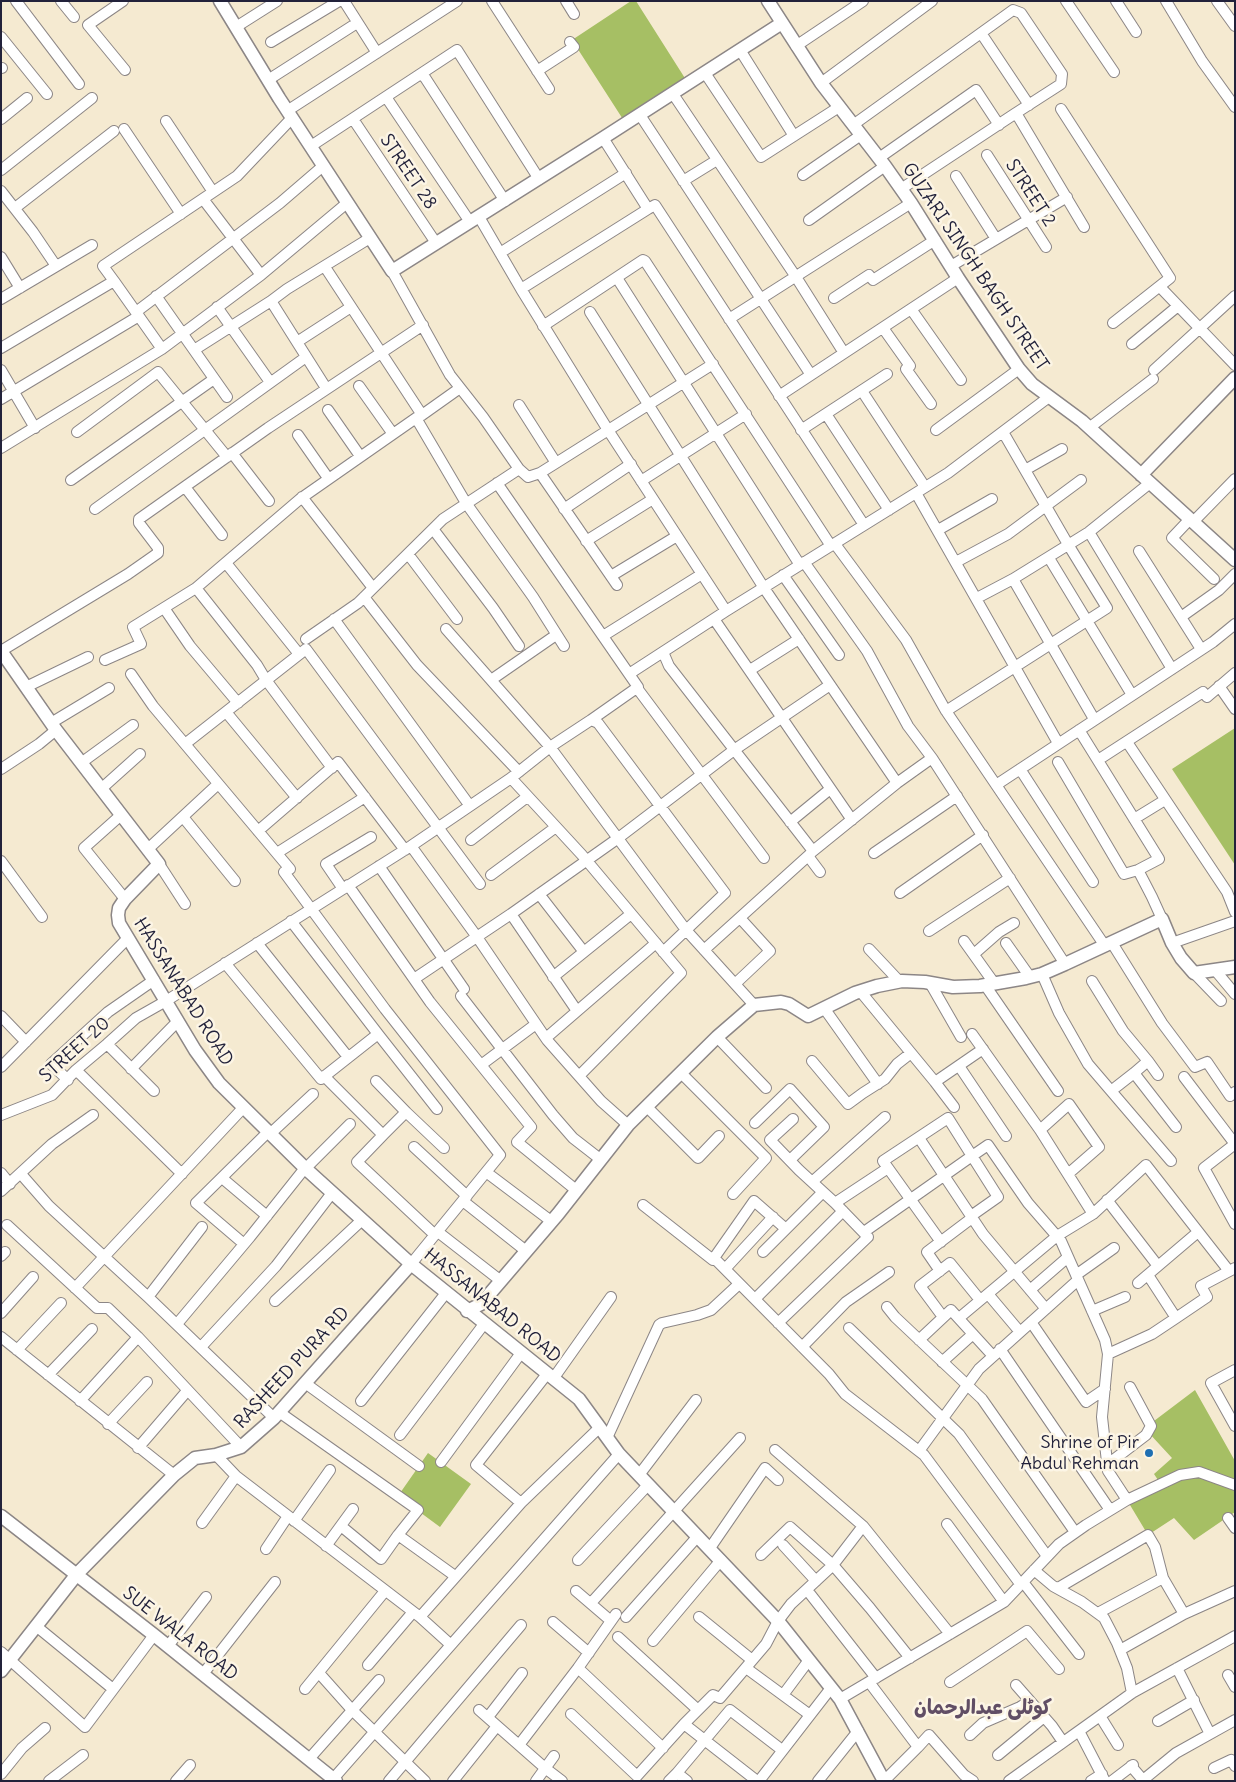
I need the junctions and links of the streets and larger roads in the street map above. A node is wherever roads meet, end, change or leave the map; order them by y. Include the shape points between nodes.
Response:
1 (16, 1) edge
2 (61, 1) edge
3 (123, 1) edge
4 (220, 1) edge
5 (277, 1) edge
6 (339, 1) edge
7 (344, 1) edge
8 (457, 1) edge
9 (492, 1) edge
10 (566, 1) edge
11 (768, 1) edge
12 (862, 1) edge
13 (932, 1) edge
14 (1066, 1) edge
15 (1116, 1) edge
16 (1166, 1) edge
17 (1217, 1) edge
18 (574, 14) dead end
19 (74, 17) dead end
20 (782, 23) junction
21 (357, 24) junction
22 (1235, 26) edge
23 (236, 27) junction
24 (1136, 32) dead end
25 (980, 33) junction
26 (1, 37) edge
27 (271, 42) dead end
28 (570, 42) dead end
29 (796, 46) junction
30 (740, 50) junction
31 (377, 54) junction
32 (125, 70) dead end
33 (537, 71) junction
34 (1114, 72) dead end
35 (705, 73) junction
36 (422, 74) junction
37 (268, 80) junction
38 (821, 83) junction
39 (79, 84) dead end
40 (549, 89) dead end
41 (47, 94) dead end
42 (673, 94) junction
43 (386, 97) junction
44 (27, 98) dead end
45 (92, 98) dead end
46 (1029, 105) junction
47 (839, 107) junction
48 (1235, 107) edge
49 (1061, 109) dead end
50 (1016, 113) junction
51 (290, 114) junction
52 (640, 115) junction
53 (353, 118) junction
54 (1, 119) edge
55 (166, 121) dead end
56 (998, 125) junction
57 (857, 130) junction
58 (794, 136) junction
59 (603, 138) junction
60 (310, 146) junction
61 (987, 155) dead end
62 (717, 160) junction
63 (882, 162) junction
64 (323, 166) junction
65 (1, 170) edge
66 (626, 173) junction
67 (803, 176) dead end
68 (956, 176) dead end
69 (539, 179) junction
70 (683, 181) junction
71 (901, 189) junction
72 (1, 192) edge
73 (214, 192) junction
74 (1067, 197) junction
75 (203, 199) junction
76 (505, 201) junction
77 (347, 203) junction
78 (911, 203) junction
79 (15, 208) junction
80 (648, 209) junction
81 (180, 214) junction
82 (810, 220) dead end
83 (1028, 220) junction
84 (476, 222) junction
85 (1084, 227) dead end
86 (234, 238) junction
87 (370, 238) junction
88 (996, 239) junction
89 (935, 240) junction
90 (436, 244) junction
91 (92, 245) dead end
92 (1046, 247) dead end
93 (500, 253) junction
94 (1, 257) edge
95 (56, 266) junction
96 (951, 266) junction
97 (325, 267) junction
98 (392, 271) junction
99 (262, 275) junction
100 (796, 277) junction
101 (616, 278) junction
102 (958, 278) junction
103 (114, 281) junction
104 (1160, 287) junction
105 (20, 288) junction
106 (521, 290) junction
107 (156, 296) junction
108 (1235, 296) edge
109 (834, 298) dead end
110 (1, 299) edge
111 (761, 299) junction
112 (271, 302) junction
113 (1178, 306) junction
114 (218, 307) junction
115 (351, 307) junction
116 (911, 310) junction
117 (590, 312) dead end
118 (137, 314) junction
119 (729, 319) junction
120 (1113, 323) dead end
121 (423, 325) junction
122 (544, 326) junction
123 (231, 327) junction
124 (883, 328) junction
125 (1200, 329) junction
126 (182, 334) junction
127 (297, 342) junction
128 (1132, 344) dead end
129 (1, 348) edge
130 (162, 349) junction
131 (194, 350) junction
132 (380, 352) junction
133 (844, 353) junction
134 (306, 357) junction
135 (713, 364) junction
136 (1235, 365) edge
137 (1, 370) edge
138 (1019, 370) junction
139 (887, 374) dead end
140 (811, 375) junction
141 (1235, 378) edge
142 (214, 379) junction
143 (961, 380) dead end
144 (270, 382) junction
145 (684, 382) junction
146 (359, 386) dead end
147 (326, 388) junction
148 (460, 388) junction
149 (862, 391) junction
150 (14, 392) junction
151 (779, 396) junction
152 (227, 397) dead end
153 (1049, 397) junction
154 (1, 399) edge
155 (182, 402) junction
156 (931, 404) dead end
157 (519, 405) dead end
158 (648, 405) junction
159 (328, 410) dead end
160 (746, 414) junction
161 (826, 414) junction
162 (419, 416) junction
163 (35, 428) junction
164 (1089, 428) junction
165 (204, 429) junction
166 (608, 430) junction
167 (801, 430) junction
168 (936, 430) dead end
169 (77, 432) dead end
170 (1003, 432) junction
171 (716, 433) junction
172 (392, 434) junction
173 (298, 435) dead end
174 (1, 448) edge
175 (1062, 450) dead end
176 (230, 455) junction
177 (360, 456) junction
178 (680, 456) junction
179 (556, 463) junction
180 (631, 464) junction
181 (519, 469) junction
182 (1025, 470) junction
183 (540, 472) junction
184 (328, 478) junction
185 (1146, 479) junction
186 (72, 480) dead end
187 (1081, 480) dead end
188 (641, 481) junction
189 (497, 483) junction
190 (1233, 486) edge
191 (184, 487) junction
192 (921, 490) junction
193 (302, 497) junction
194 (653, 499) junction
195 (992, 499) dead end
196 (269, 501) dead end
197 (466, 503) junction
198 (1047, 507) junction
199 (564, 508) junction
200 (95, 509) dead end
201 (889, 510) junction
202 (1192, 520) junction
203 (864, 525) junction
204 (433, 528) junction
205 (938, 530) junction
206 (1089, 532) junction
207 (222, 535) dead end
208 (677, 536) junction
209 (586, 541) junction
210 (832, 545) junction
211 (1069, 546) junction
212 (1139, 551) dead end
213 (408, 554) junction
214 (1048, 558) junction
215 (1235, 560) edge
216 (226, 562) junction
217 (956, 562) junction
218 (802, 564) junction
219 (702, 574) junction
220 (1235, 574) edge
221 (783, 575) junction
222 (1214, 578) dead end
223 (1013, 579) junction
224 (196, 588) junction
225 (373, 588) junction
226 (764, 588) junction
227 (364, 597) junction
228 (977, 598) junction
229 (164, 608) junction
230 (726, 611) junction
231 (1181, 618) junction
232 (457, 619) dead end
233 (714, 619) junction
234 (334, 620) junction
235 (1087, 621) junction
236 (1235, 624) edge
237 (446, 629) dead end
238 (556, 634) junction
239 (603, 636) junction
240 (306, 639) dead end
241 (799, 639) junction
242 (1051, 644) junction
243 (519, 646) dead end
244 (564, 646) dead end
245 (1202, 649) junction
246 (1, 651) edge
247 (663, 652) junction
248 (299, 654) junction
249 (839, 655) dead end
250 (88, 658) dead end
251 (105, 660) dead end
252 (1015, 666) junction
253 (750, 670) junction
254 (1172, 670) junction
255 (1235, 673) edge
256 (132, 674) dead end
257 (629, 674) junction
258 (266, 680) junction
259 (491, 680) junction
260 (830, 684) junction
261 (1220, 686) junction
262 (26, 687) junction
263 (109, 688) dead end
264 (637, 688) junction
265 (1132, 695) junction
266 (238, 702) junction
267 (1235, 708) edge
268 (946, 711) junction
269 (226, 712) junction
270 (782, 718) junction
271 (1094, 719) junction
272 (591, 720) junction
273 (132, 725) dead end
274 (53, 726) junction
275 (1079, 730) junction
276 (1126, 742) junction
277 (1058, 743) junction
278 (185, 744) junction
279 (550, 748) junction
280 (734, 750) junction
281 (140, 754) dead end
282 (932, 758) junction
283 (1098, 760) junction
284 (1058, 762) dead end
285 (82, 763) junction
286 (332, 768) junction
287 (1, 769) edge
288 (1020, 769) junction
289 (702, 774) junction
290 (515, 775) junction
291 (898, 783) junction
292 (218, 784) junction
293 (996, 784) junction
294 (101, 789) junction
295 (828, 790) dead end
296 (957, 796) junction
297 (365, 797) junction
298 (528, 797) junction
299 (297, 798) junction
300 (1165, 800) junction
301 (470, 806) junction
302 (660, 806) junction
303 (121, 815) junction
304 (183, 817) junction
305 (1134, 819) junction
306 (852, 820) junction
307 (790, 822) junction
308 (556, 827) junction
309 (438, 828) junction
310 (258, 831) junction
311 (983, 835) junction
312 (371, 837) dead end
313 (617, 838) junction
314 (471, 840) dead end
315 (408, 848) junction
316 (148, 850) junction
317 (277, 853) junction
318 (874, 853) dead end
319 (810, 854) junction
320 (764, 858) dead end
321 (585, 860) junction
322 (1, 861) edge
323 (159, 864) junction
324 (379, 866) junction
325 (1138, 870) junction
326 (820, 872) dead end
327 (491, 875) dead end
328 (1010, 878) junction
329 (235, 881) dead end
330 (1093, 882) dead end
331 (480, 884) dead end
332 (346, 887) junction
333 (900, 893) dead end
334 (539, 894) junction
335 (124, 899) junction
336 (185, 904) dead end
337 (312, 908) junction
338 (1235, 912) edge
339 (511, 914) junction
340 (631, 914) junction
341 (42, 917) dead end
342 (740, 918) junction
343 (1162, 919) junction
344 (1235, 921) edge
345 (291, 922) junction
346 (1014, 923) dead end
347 (686, 930) junction
348 (929, 931) dead end
349 (477, 937) junction
350 (128, 938) junction
351 (964, 941) dead end
352 (1172, 942) junction
353 (257, 943) junction
354 (1006, 943) dead end
355 (1109, 944) junction
356 (659, 948) junction
357 (869, 949) dead end
358 (704, 950) junction
359 (584, 952) junction
360 (974, 954) junction
361 (444, 959) junction
362 (225, 963) junction
363 (1065, 964) junction
364 (1235, 967) edge
365 (1215, 970) junction
366 (1194, 973) junction
367 (1036, 975) junction
368 (553, 977) junction
369 (414, 979) junction
370 (154, 980) junction
371 (1092, 981) dead end
372 (900, 982) junction
373 (930, 983) junction
374 (735, 984) junction
375 (990, 984) junction
376 (860, 991) junction
377 (1235, 994) edge
378 (166, 1001) junction
379 (1221, 1001) dead end
380 (754, 1005) junction
381 (824, 1008) junction
382 (577, 1011) junction
383 (1, 1016) edge
384 (178, 1021) junction
385 (536, 1024) junction
386 (378, 1034) junction
387 (972, 1034) dead end
388 (717, 1037) junction
389 (961, 1037) dead end
390 (546, 1038) junction
391 (26, 1042) junction
392 (107, 1044) junction
393 (983, 1049) junction
394 (502, 1050) junction
395 (911, 1053) junction
396 (348, 1057) junction
397 (812, 1060) dead end
398 (1148, 1061) junction
399 (481, 1066) junction
400 (959, 1066) junction
401 (1, 1067) edge
402 (131, 1068) junction
403 (76, 1070) junction
404 (681, 1073) junction
405 (1134, 1073) junction
406 (1158, 1075) dead end
407 (324, 1076) junction
408 (579, 1076) junction
409 (1184, 1077) dead end
410 (68, 1080) junction
411 (376, 1081) dead end
412 (935, 1082) junction
413 (878, 1084) junction
414 (766, 1088) dead end
415 (154, 1091) dead end
416 (1058, 1091) dead end
417 (1111, 1091) junction
418 (1235, 1092) edge
419 (313, 1094) dead end
420 (647, 1106) junction
421 (954, 1106) dead end
422 (244, 1108) junction
423 (437, 1109) dead end
424 (406, 1112) junction
425 (1, 1115) edge
426 (93, 1115) dead end
427 (885, 1117) dead end
428 (793, 1119) dead end
429 (755, 1123) dead end
430 (350, 1124) dead end
431 (628, 1125) junction
432 (1176, 1127) dead end
433 (1040, 1130) junction
434 (269, 1133) junction
435 (383, 1135) junction
436 (719, 1136) dead end
437 (1006, 1136) dead end
438 (919, 1138) junction
439 (414, 1147) dead end
440 (444, 1148) dead end
441 (1234, 1148) edge
442 (972, 1156) junction
443 (600, 1159) junction
444 (790, 1160) junction
445 (1171, 1161) dead end
446 (305, 1168) junction
447 (888, 1168) junction
448 (486, 1172) junction
449 (1, 1173) edge
450 (21, 1174) junction
451 (182, 1174) junction
452 (1068, 1174) junction
453 (944, 1176) junction
454 (222, 1178) junction
455 (812, 1182) junction
456 (10, 1184) junction
457 (576, 1190) junction
458 (1, 1191) edge
459 (332, 1192) junction
460 (823, 1192) junction
461 (733, 1194) dead end
462 (465, 1198) junction
463 (910, 1200) junction
464 (1108, 1200) junction
465 (836, 1203) junction
466 (644, 1205) dead end
467 (843, 1211) junction
468 (1093, 1214) junction
469 (267, 1216) junction
470 (772, 1217) junction
471 (971, 1217) junction
472 (362, 1220) junction
473 (552, 1221) junction
474 (1235, 1224) edge
475 (7, 1226) dead end
476 (202, 1227) dead end
477 (786, 1229) junction
478 (864, 1232) junction
479 (1198, 1232) junction
480 (436, 1233) junction
481 (1056, 1236) junction
482 (940, 1242) junction
483 (244, 1244) junction
484 (1114, 1248) dead end
485 (526, 1252) junction
486 (763, 1252) dead end
487 (104, 1256) junction
488 (1068, 1257) junction
489 (714, 1258) junction
490 (411, 1264) junction
491 (1158, 1266) junction
492 (726, 1269) junction
493 (1232, 1270) edge
494 (940, 1271) junction
495 (888, 1272) dead end
496 (1014, 1272) junction
497 (1148, 1275) junction
498 (33, 1277) dead end
499 (1077, 1278) junction
500 (501, 1281) junction
501 (1138, 1283) dead end
502 (740, 1284) junction
503 (75, 1288) junction
504 (1030, 1290) junction
505 (446, 1293) junction
506 (1125, 1296) dead end
507 (148, 1297) junction
508 (612, 1297) dead end
509 (984, 1297) junction
510 (754, 1299) junction
511 (275, 1301) dead end
512 (61, 1303) dead end
513 (886, 1307) dead end
514 (1046, 1309) junction
515 (467, 1311) junction
516 (1092, 1311) junction
517 (1, 1313) edge
518 (943, 1317) junction
519 (959, 1318) junction
520 (1176, 1318) junction
521 (1031, 1322) junction
522 (778, 1323) junction
523 (177, 1324) junction
524 (484, 1324) junction
525 (92, 1328) dead end
526 (849, 1328) dead end
527 (1020, 1332) junction
528 (973, 1334) junction
529 (1, 1337) edge
530 (138, 1337) junction
531 (919, 1340) junction
532 (802, 1347) junction
533 (201, 1348) junction
534 (17, 1350) junction
535 (997, 1352) junction
536 (521, 1353) junction
537 (1108, 1354) junction
538 (942, 1362) junction
539 (1235, 1370) edge
540 (48, 1375) junction
541 (550, 1376) junction
542 (147, 1382) dead end
543 (305, 1383) junction
544 (967, 1386) junction
545 (1130, 1387) dead end
546 (1105, 1388) junction
547 (188, 1391) junction
548 (696, 1400) dead end
549 (80, 1401) junction
550 (361, 1401) dead end
551 (276, 1415) junction
552 (943, 1419) junction
553 (108, 1424) junction
554 (1235, 1426) edge
555 (599, 1428) junction
556 (400, 1435) dead end
557 (607, 1438) junction
558 (740, 1438) dead end
559 (241, 1447) junction
560 (138, 1448) junction
561 (776, 1450) dead end
562 (919, 1451) junction
563 (619, 1454) junction
564 (216, 1455) junction
565 (441, 1462) dead end
566 (1108, 1464) junction
567 (419, 1466) dead end
568 (330, 1470) dead end
569 (174, 1475) junction
570 (639, 1475) junction
571 (236, 1476) junction
572 (778, 1480) dead end
573 (648, 1485) junction
574 (1235, 1485) edge
575 (1127, 1500) junction
576 (521, 1503) junction
577 (353, 1509) dead end
578 (1110, 1510) junction
579 (674, 1512) junction
580 (1, 1516) edge
581 (291, 1518) junction
582 (1228, 1518) dead end
583 (202, 1523) dead end
584 (947, 1524) dead end
585 (340, 1526) junction
586 (863, 1526) junction
587 (1235, 1528) edge
588 (1075, 1532) junction
589 (398, 1535) junction
590 (698, 1536) junction
591 (783, 1545) dead end
592 (326, 1546) junction
593 (266, 1548) dead end
594 (710, 1548) junction
595 (761, 1555) dead end
596 (1047, 1556) junction
597 (578, 1560) dead end
598 (721, 1560) junction
599 (833, 1566) junction
600 (1034, 1570) junction
601 (77, 1574) junction
602 (455, 1576) junction
603 (1163, 1578) junction
604 (275, 1582) dead end
605 (816, 1582) junction
606 (1022, 1583) junction
607 (1058, 1588) junction
608 (807, 1590) junction
609 (385, 1591) junction
610 (576, 1591) dead end
611 (1235, 1591) edge
612 (206, 1597) dead end
613 (1004, 1602) junction
614 (591, 1603) junction
615 (1098, 1613) junction
616 (416, 1614) junction
617 (1184, 1614) junction
618 (618, 1617) junction
619 (699, 1617) dead end
620 (778, 1621) junction
621 (553, 1622) dead end
622 (522, 1625) dead end
623 (36, 1626) junction
624 (950, 1634) junction
625 (154, 1635) junction
626 (1235, 1636) edge
627 (618, 1637) dead end
628 (653, 1641) dead end
629 (451, 1645) junction
630 (168, 1646) junction
631 (1120, 1650) junction
632 (589, 1653) junction
633 (1079, 1654) dead end
634 (5, 1656) edge
635 (910, 1658) junction
636 (809, 1660) junction
637 (749, 1664) junction
638 (368, 1665) dead end
639 (578, 1668) junction
640 (1178, 1668) junction
641 (1059, 1669) dead end
642 (1, 1671) edge
643 (522, 1672) dead end
644 (319, 1673) junction
645 (202, 1674) junction
646 (1228, 1675) dead end
647 (379, 1680) dead end
648 (872, 1680) junction
649 (950, 1682) dead end
650 (1016, 1685) dead end
651 (1235, 1687) edge
652 (305, 1688) dead end
653 (831, 1688) junction
654 (113, 1689) junction
655 (1132, 1693) junction
656 (783, 1695) junction
657 (840, 1699) junction
658 (1194, 1700) junction
659 (1030, 1701) junction
660 (352, 1710) junction
661 (479, 1710) dead end
662 (698, 1710) junction
663 (572, 1714) dead end
664 (810, 1715) junction
665 (1100, 1716) junction
666 (488, 1717) junction
667 (1044, 1717) junction
668 (1235, 1720) edge
669 (1158, 1721) dead end
670 (684, 1724) junction
671 (497, 1726) junction
672 (44, 1728) dead end
673 (858, 1731) junction
674 (1079, 1731) junction
675 (375, 1732) junction
676 (1210, 1734) junction
677 (970, 1735) dead end
678 (704, 1740) junction
679 (1063, 1742) junction
680 (519, 1745) junction
681 (1118, 1745) dead end
682 (918, 1747) junction
683 (663, 1748) junction
684 (782, 1750) junction
685 (83, 1755) dead end
686 (998, 1755) dead end
687 (554, 1756) dead end
688 (309, 1759) junction
689 (406, 1761) junction
690 (190, 1765) dead end
691 (1235, 1766) edge
692 (545, 1768) junction
693 (1214, 1768) dead end
694 (677, 1772) junction
695 (1, 1774) edge
696 (1104, 1777) edge
697 (335, 1780) edge
698 (50, 1781) edge
699 (176, 1781) edge
700 (389, 1781) edge
701 (425, 1781) edge
702 (453, 1781) edge
703 (536, 1781) edge
704 (562, 1781) edge
705 (669, 1781) edge
706 (687, 1781) edge
707 (758, 1781) edge
708 (818, 1781) edge
709 (884, 1781) edge
710 (973, 1781) edge
711 (1010, 1781) edge
712 (1091, 1781) edge
713 (1112, 1781) edge

1 - 39 street
2 - 19 street
3 - 32 street via 88,25
4 - 23 street
5 - 23 street
6 - 27 street
7 - 21 street
8 - 31 street
9 - 33 street
10 - 18 street
11 - 20 street, GUZARI SINGH BAGH STREET
12 - 29 street
13 - 38 street
14 - 34 street
15 - 24 street
16 - 48 street via 1202,61
17 - 22 street
20 - 29 street, GUZARI SINGH BAGH STREET
20 - 30 street
21 - 31 street
21 - 37 street
23 - 37 street
25 - 46 street
25 - 46 street via 1013,10 1021,12 1062,74 1061,84
25 - 57 street
26 - 41 street
28 - 33 street via 574,47
29 - 38 street, GUZARI SINGH BAGH STREET
30 - 35 street
30 - 58 street
31 - 51 street
33 - 40 street
35 - 42 street
35 - 58 street via 761,157
36 - 43 street
36 - 69 street via 457,50
36 - 76 street
37 - 51 street
38 - 47 street, GUZARI SINGH BAGH STREET
42 - 52 street
42 - 62 street
43 - 53 street
43 - 84 street
44 - 54 street
45 - 65 street
46 - 50 street
47 - 57 street, GUZARI SINGH BAGH STREET
47 - 58 street
49 - 104 street via 1170,278
50 - 56 street
50 - 74 street
51 - 60 street
51 - 73 street via 237,176
52 - 59 street
52 - 70 street
53 - 60 street
53 - 90 street, STREET 28
55 - 73 street
56 - 63 street via 976,90
56 - 71 street
57 - 63 street, GUZARI SINGH BAGH STREET
57 - 67 street
59 - 66 street
59 - 69 street
60 - 64 street
61 - 83 street, STREET 2
62 - 70 street
62 - 100 street
63 - 71 street, GUZARI SINGH BAGH STREET
63 - 82 street
64 - 77 street
64 - 86 street
66 - 80 street
66 - 93 street
68 - 88 street
69 - 76 street
70 - 111 street
71 - 78 street, GUZARI SINGH BAGH STREET
72 - 79 street
73 - 75 street
74 - 83 street
74 - 85 street
75 - 81 street
75 - 86 street
76 - 84 street
77 - 87 street
77 - 99 street
78 - 89 street, GUZARI SINGH BAGH STREET
78 - 100 street
79 - 81 street via 119,130
79 - 95 street
80 - 106 street
80 - 119 street via 655,205
81 - 103 street via 103,266
83 - 88 street
83 - 92 street, STREET 2
84 - 90 street
84 - 93 street
86 - 99 street
86 - 107 street
87 - 97 street
87 - 98 street
88 - 96 street
89 - 96 street, GUZARI SINGH BAGH STREET
89 - 109 street via 873,280 869,275
90 - 98 street
91 - 95 street
93 - 106 street
94 - 105 street
95 - 105 street
96 - 102 street, GUZARI SINGH BAGH STREET
97 - 112 street
97 - 115 street
98 - 121 street
99 - 114 street
100 - 111 street
100 - 133 street
101 - 122 street
101 - 135 street via 646,261
101 - 145 street
102 - 116 street
102 - 138 street, GUZARI SINGH BAGH STREET
103 - 118 street
103 - 129 street
104 - 113 street
104 - 120 street
105 - 110 street
106 - 122 street
107 - 118 street
107 - 126 street
108 - 125 street
111 - 119 street
111 - 140 street
112 - 123 street
112 - 127 street
113 - 125 street
113 - 128 street
114 - 123 street
114 - 126 street
115 - 127 street
115 - 132 street
116 - 124 street
116 - 143 street
117 - 158 street
118 - 130 street
118 - 150 street
119 - 151 street
121 - 132 street
121 - 148 street
122 - 166 street
123 - 131 street
123 - 144 street
124 - 133 street
124 - 156 street via 910,366 906,369
125 - 136 street
125 - 164 street via 1153,375
126 - 130 street
126 - 131 street
127 - 134 street
130 - 163 street
131 - 142 street
132 - 147 street
132 - 162 street
133 - 140 street
134 - 144 street
134 - 147 street
135 - 145 street
135 - 160 street
137 - 150 street
138 - 153 street, GUZARI SINGH BAGH STREET
138 - 168 street
139 - 149 street
140 - 151 street
141 - 185 street
142 - 152 street
142 - 155 street
144 - 165 street
145 - 158 street
145 - 171 street
146 - 172 street
147 - 176 street
148 - 162 street
148 - 181 street
149 - 161 street
149 - 192 street
150 - 154 street
150 - 163 street
151 - 167 street
153 - 164 street, GUZARI SINGH BAGH STREET
153 - 170 street
155 - 165 street
155 - 169 street via 158,372
155 - 186 street
157 - 179 street
158 - 166 street
158 - 178 street
159 - 177 street
160 - 171 street
160 - 210 street
161 - 167 street
161 - 201 street
162 - 172 street
162 - 197 street
163 - 174 street
164 - 185 street, GUZARI SINGH BAGH STREET
165 - 176 street
165 - 200 street
166 - 179 street
166 - 180 street
167 - 203 street
170 - 182 street
170 - 192 street
171 - 178 street
171 - 218 street
172 - 177 street
173 - 184 street
175 - 182 street
176 - 191 street
176 - 196 street
177 - 184 street
178 - 188 street
178 - 226 street
179 - 183 street
180 - 188 street
180 - 199 street
181 - 183 street via 528,477
181 - 189 street
182 - 198 street
183 - 199 street
184 - 193 street
185 - 202 street, GUZARI SINGH BAGH STREET
185 - 206 street
187 - 198 street
188 - 194 street
189 - 197 street
189 - 239 street
190 - 202 street
191 - 207 street
191 - 246 street via 139,519 158,553
192 - 201 street
192 - 205 street
193 - 216 street
193 - 225 street
194 - 208 street
194 - 209 street
195 - 205 street
197 - 204 street
197 - 238 street
198 - 211 street
198 - 217 street via 1008,534
199 - 209 street
201 - 203 street
202 - 215 street, GUZARI SINGH BAGH STREET
202 - 222 street via 1172,538
203 - 210 street
204 - 213 street
204 - 243 street
205 - 217 street
206 - 211 street
206 - 254 street
208 - 209 street via 614,581
208 - 219 street
210 - 218 street
210 - 268 street via 906,640
211 - 214 street
211 - 235 street via 1107,608
212 - 231 street
213 - 225 street
213 - 232 street
214 - 223 street
214 - 235 street
216 - 224 street
216 - 248 street
217 - 228 street
218 - 221 street
218 - 282 street via 867,651 908,726
219 - 230 street
219 - 239 street
220 - 231 street
221 - 226 street
221 - 249 street
223 - 228 street
223 - 242 street
224 - 229 street
224 - 258 street
225 - 227 street
226 - 230 street
226 - 241 street
227 - 234 street
227 - 290 street via 418,665
228 - 252 street
229 - 251 street via 133,627 141,644
229 - 266 street via 190,646
230 - 233 street
231 - 245 street
233 - 247 street
233 - 253 street
234 - 240 street
234 - 301 street
235 - 242 street
235 - 265 street
236 - 245 street
237 - 259 street
238 - 244 street
238 - 259 street
239 - 257 street
241 - 253 street
241 - 260 street
242 - 252 street
242 - 271 street
245 - 254 street
246 - 262 street
247 - 257 street
247 - 280 street via 669,666
248 - 258 street
248 - 309 street via 306,649
250 - 262 street
252 - 268 street
252 - 277 street
253 - 270 street
254 - 265 street
255 - 261 street
256 - 278 street
257 - 264 street
258 - 266 street
258 - 286 street
259 - 279 street
260 - 270 street
260 - 291 street
261 - 267 street
261 - 276 street via 1207,697 1203,692
262 - 274 street
263 - 274 street
264 - 272 street, STREET 20
264 - 289 street
265 - 271 street
266 - 269 street
268 - 293 street
269 - 278 street
269 - 299 street
270 - 280 street
270 - 306 street
271 - 275 street
272 - 279 street, STREET 20
272 - 302 street via 598,723
273 - 285 street
274 - 285 street
274 - 287 street via 39,744
275 - 277 street
275 - 283 street
276 - 283 street
276 - 300 street
277 - 288 street
278 - 292 street
279 - 290 street, STREET 20
279 - 313 street
280 - 289 street
280 - 307 street
281 - 294 street
282 - 291 street
282 - 296 street
283 - 305 street
284 - 325 street via 1124,874
285 - 294 street
286 - 297 street via 338,762
286 - 299 street
288 - 293 street
288 - 330 street
289 - 302 street
289 - 320 street
290 - 298 street
290 - 301 street, STREET 20
291 - 306 street
292 - 304 street
292 - 310 street
293 - 355 street
294 - 303 street
295 - 307 street
296 - 311 street
296 - 318 street
297 - 315 street
297 - 317 street
298 - 308 street
298 - 314 street
299 - 310 street
300 - 305 street
300 - 338 street via 1227,892
301 - 309 street, STREET 20
302 - 313 street
302 - 347 street via 725,893
303 - 316 street
303 - 335 street via 84,848
304 - 316 street
304 - 329 street
305 - 325 street via 1159,859
306 - 319 street
307 - 319 street
308 - 321 street
308 - 327 street
309 - 315 street, STREET 20
309 - 331 street
310 - 317 street
311 - 328 street
311 - 333 street
312 - 332 street via 326,864
313 - 321 street
313 - 347 street
315 - 324 street, STREET 20
315 - 349 street
316 - 323 street
317 - 337 street via 290,869 284,872
319 - 326 street
319 - 342 street
321 - 334 street
321 - 340 street
322 - 341 street
323 - 335 street, HASSANABAD ROAD
323 - 336 street
324 - 332 street, STREET 20
324 - 361 street
325 - 343 street
328 - 348 street
328 - 363 street
332 - 337 street, STREET 20
332 - 369 street
334 - 339 street
334 - 359 street
335 - 350 street, HASSANABAD ROAD via 118,915 119,924
337 - 345 street, STREET 20
337 - 448 street via 385,1009 500,1155
339 - 349 street
339 - 368 street
340 - 356 street
340 - 359 street
342 - 358 street
342 - 374 street via 770,951
343 - 352 street
343 - 355 street
344 - 352 street
345 - 353 street, STREET 20
345 - 386 street
346 - 360 street
347 - 356 street
347 - 358 street
349 - 361 street
349 - 385 street
350 - 370 street, HASSANABAD ROAD
350 - 391 street
351 - 360 street
352 - 366 street
353 - 362 street, STREET 20
353 - 396 street
354 - 367 street
355 - 363 street
355 - 418 street via 1195,1067 1206,1062 1230,1096
356 - 382 street
356 - 408 street via 681,973
357 - 372 street
358 - 374 street
359 - 368 street
360 - 375 street
361 - 369 street
361 - 394 street via 462,993
362 - 378 street, STREET 20
362 - 407 street via 321,1079
363 - 367 street
364 - 365 street
365 - 366 street
365 - 377 street
366 - 379 street
367 - 375 street
367 - 417 street via 1083,1056
368 - 382 street
369 - 399 street
370 - 378 street, HASSANABAD ROAD
370 - 410 street via 108,1012 51,1064
371 - 398 street via 1122,1031
372 - 373 street
372 - 376 street
373 - 375 street via 953,986
373 - 389 street
374 - 380 street
375 - 416 street
376 - 381 street
376 - 395 street
378 - 384 street, HASSANABAD ROAD
378 - 392 street, STREET 20 via 136,1018
380 - 381 street via 781,1002 808,1016
380 - 388 street
381 - 413 street
382 - 390 street
383 - 391 street
384 - 402 street
384 - 422 street, HASSANABAD ROAD via 219,1083
385 - 390 street
385 - 394 street
386 - 396 street
386 - 423 street
387 - 393 street
388 - 404 street
388 - 414 street
390 - 408 street
391 - 401 street
392 - 402 street
392 - 403 street, STREET 20
393 - 400 street
393 - 433 street
394 - 399 street
394 - 443 street via 552,1115 573,1138
395 - 412 street
395 - 413 street
396 - 407 street
397 - 413 street via 848,1104
398 - 405 street
398 - 406 street
399 - 457 street via 531,1127 517,1142
400 - 412 street
400 - 437 street
402 - 415 street
403 - 410 street, STREET 20
403 - 451 street
404 - 420 street
404 - 461 street via 766,1158
405 - 417 street
405 - 432 street
407 - 435 street
408 - 431 street
409 - 441 street
410 - 425 street, STREET 20 via 52,1095
411 - 424 street
412 - 421 street
417 - 445 street
419 - 434 street
420 - 431 street
420 - 436 street via 698,1158
422 - 434 street, HASSANABAD ROAD
422 - 451 street
424 - 435 street
424 - 440 street
426 - 450 street via 52,1144
427 - 455 street
428 - 444 street via 770,1140
429 - 444 street via 790,1089 824,1127
430 - 446 street
431 - 443 street
433 - 452 street
433 - 452 street via 1069,1104 1099,1146
434 - 446 street, HASSANABAD ROAD
434 - 454 street
435 - 480 street via 357,1162
438 - 442 street via 948,1118
438 - 447 street via 883,1161
438 - 453 street
439 - 462 street
441 - 474 street via 1204,1168
442 - 453 street
442 - 471 street via 998,1197
442 - 481 street via 988,1145 1028,1203
443 - 457 street
444 - 455 street
446 - 459 street, HASSANABAD ROAD
446 - 469 street
447 - 463 street
447 - 465 street
448 - 462 street
448 - 473 street
449 - 456 street
450 - 456 street
450 - 487 street via 49,1206
451 - 487 street
452 - 468 street
453 - 463 street
453 - 471 street
454 - 469 street
454 - 483 street via 196,1203
455 - 460 street
456 - 458 street
457 - 473 street
459 - 472 street, HASSANABAD ROAD
459 - 533 street via 276,1266
460 - 465 street
460 - 477 street
462 - 480 street
462 - 485 street
463 - 478 street
463 - 482 street
464 - 468 street
464 - 479 street via 1146,1165
464 - 491 street
465 - 467 street
466 - 489 street
467 - 478 street
467 - 510 street
468 - 481 street
469 - 483 street
470 - 477 street
470 - 489 street via 754,1201
470 - 492 street
471 - 482 street
471 - 496 street
472 - 490 street, HASSANABAD ROAD
472 - 511 street
473 - 485 street
475 - 503 street
476 - 507 street
477 - 486 street
478 - 522 street via 868,1237
479 - 491 street
479 - 493 street
480 - 490 street
480 - 500 street
481 - 488 street
481 - 496 street
482 - 494 street via 927,1252
483 - 523 street
484 - 499 street
485 - 500 street
487 - 503 street
487 - 507 street
488 - 499 street
488 - 504 street
489 - 492 street
490 - 505 street, HASSANABAD ROAD
490 - 543 street, RASHEED PURA RD
491 - 497 street
492 - 502 street
493 - 520 street via 1201,1286 1207,1297
494 - 509 street via 950,1263
494 - 518 street via 920,1286
495 - 532 street via 846,1302
496 - 504 street
496 - 509 street
497 - 501 street
497 - 520 street
498 - 517 street
499 - 514 street
499 - 516 street
500 - 515 street via 481,1304
502 - 510 street
502 - 557 street via 711,1310 659,1325
503 - 530 street via 97,1308 108,1308
504 - 514 street
505 - 515 street, HASSANABAD ROAD
505 - 550 street
506 - 516 street
507 - 523 street
508 - 541 street
509 - 519 street
509 - 527 street
510 - 522 street
512 - 534 street
513 - 531 street
514 - 521 street
515 - 524 street, HASSANABAD ROAD
516 - 537 street
518 - 519 street via 951,1310
518 - 531 street
519 - 528 street
520 - 537 street via 1152,1334
521 - 527 street
521 - 546 street via 1086,1402
522 - 532 street
523 - 533 street
524 - 536 street, HASSANABAD ROAD
524 - 556 street
525 - 540 street
526 - 552 street
527 - 535 street
528 - 535 street
528 - 538 street
529 - 534 street
530 - 547 street
530 - 549 street
531 - 538 street
532 - 562 street via 845,1394
533 - 551 street
534 - 540 street
535 - 544 street
535 - 578 street
536 - 541 street, HASSANABAD ROAD
536 - 565 street
537 - 546 street
538 - 544 street
539 - 554 street via 1211,1383
540 - 549 street
541 - 555 street, HASSANABAD ROAD via 578,1399
541 - 576 street via 476,1465
542 - 553 street
543 - 551 street, RASHEED PURA RD
543 - 567 street
544 - 552 street
544 - 588 street via 982,1399
545 - 566 street via 1152,1426 1146,1435
546 - 566 street via 1102,1417
547 - 559 street
547 - 560 street
548 - 570 street
549 - 553 street
551 - 559 street, RASHEED PURA RD
551 - 589 street via 418,1510
552 - 562 street
552 - 596 street via 960,1434
553 - 560 street
555 - 557 street, HASSANABAD ROAD
555 - 576 street
557 - 563 street, HASSANABAD ROAD
558 - 579 street
559 - 564 street, RASHEED PURA RD
560 - 569 street
561 - 586 street
562 - 606 street
563 - 570 street, HASSANABAD ROAD
563 - 629 street
564 - 569 street, RASHEED PURA RD via 195,1458
564 - 571 street
566 - 575 street via 1108,1471
568 - 581 street
569 - 601 street, RASHEED PURA RD
570 - 573 street, HASSANABAD ROAD
571 - 581 street
571 - 583 street
572 - 594 street via 765,1468
573 - 579 street, HASSANABAD ROAD
573 - 597 street
574 - 575 street via 1199,1472 1189,1473
575 - 578 street
576 - 602 street
577 - 585 street
578 - 588 street
579 - 590 street, HASSANABAD ROAD
579 - 614 street
580 - 601 street, SUE WALA ROAD
581 - 592 street
581 - 593 street
582 - 587 street
584 - 613 street
585 - 589 street via 381,1558
585 - 592 street
586 - 599 street
586 - 624 street
588 - 596 street
589 - 602 street
590 - 594 street, HASSANABAD ROAD
590 - 618 street
591 - 605 street
592 - 609 street
594 - 598 street, HASSANABAD ROAD
595 - 599 street via 790,1526
596 - 600 street
598 - 620 street, HASSANABAD ROAD
598 - 628 street
599 - 605 street
599 - 635 street
600 - 606 street
600 - 607 street
601 - 623 street, RASHEED PURA RD
601 - 625 street, SUE WALA ROAD
602 - 616 street
603 - 607 street via 1155,1547 1148,1535
603 - 615 street
603 - 617 street
604 - 645 street
605 - 608 street
606 - 613 street
606 - 633 street
607 - 615 street
608 - 620 street
608 - 648 street
609 - 616 street
609 - 644 street
610 - 614 street
611 - 617 street
612 - 630 street
613 - 624 street
614 - 618 street
615 - 631 street via 1104,1618
616 - 629 street
616 - 638 street
617 - 631 street
618 - 632 street
619 - 637 street
620 - 636 street, HASSANABAD ROAD
620 - 637 street via 766,1644
621 - 632 street
622 - 689 street
623 - 634 street, RASHEED PURA RD
623 - 654 street
624 - 635 street
625 - 630 street, SUE WALA ROAD
625 - 654 street
626 - 640 street
627 - 662 street
629 - 675 street
630 - 645 street, SUE WALA ROAD
631 - 655 street
632 - 639 street
634 - 642 street, RASHEED PURA RD
634 - 654 street via 85,1728
635 - 648 street
636 - 653 street, HASSANABAD ROAD
636 - 656 street
637 - 656 street
637 - 662 street via 720,1698 713,1695
639 - 680 street
639 - 683 street
640 - 655 street
640 - 658 street
641 - 649 street via 1027,1631
643 - 666 street
644 - 652 street
644 - 660 street
645 - 688 street, SUE WALA ROAD
646 - 651 street
647 - 660 street
648 - 657 street
648 - 682 street
650 - 659 street
653 - 657 street, HASSANABAD ROAD
653 - 664 street
655 - 665 street
656 - 664 street
657 - 673 street, HASSANABAD ROAD
658 - 669 street
658 - 676 street
659 - 667 street
659 - 677 street via 983,1722
660 - 675 street
660 - 688 street
661 - 666 street
662 - 670 street
663 - 683 street via 637,1776
664 - 684 street
665 - 674 street
665 - 681 street
666 - 671 street
667 - 679 street
667 - 686 street
668 - 676 street
670 - 678 street
670 - 683 street
671 - 680 street
671 - 702 street
672 - 695 street
673 - 708 street
673 - 709 street, HASSANABAD ROAD
674 - 679 street
674 - 696 street
675 - 689 street
675 - 697 street
676 - 713 street via 1176,1752 1143,1780 1132,1766
678 - 684 street via 730,1710
678 - 694 street
678 - 707 street
679 - 711 street
680 - 692 street
682 - 709 street
682 - 710 street via 929,1735
684 - 707 street
685 - 698 street
687 - 692 street
688 - 697 street, SUE WALA ROAD
689 - 700 street
689 - 701 street
690 - 699 street
691 - 693 street via 1231,1760
692 - 703 street
692 - 704 street
694 - 705 street
694 - 706 street
696 - 712 street

